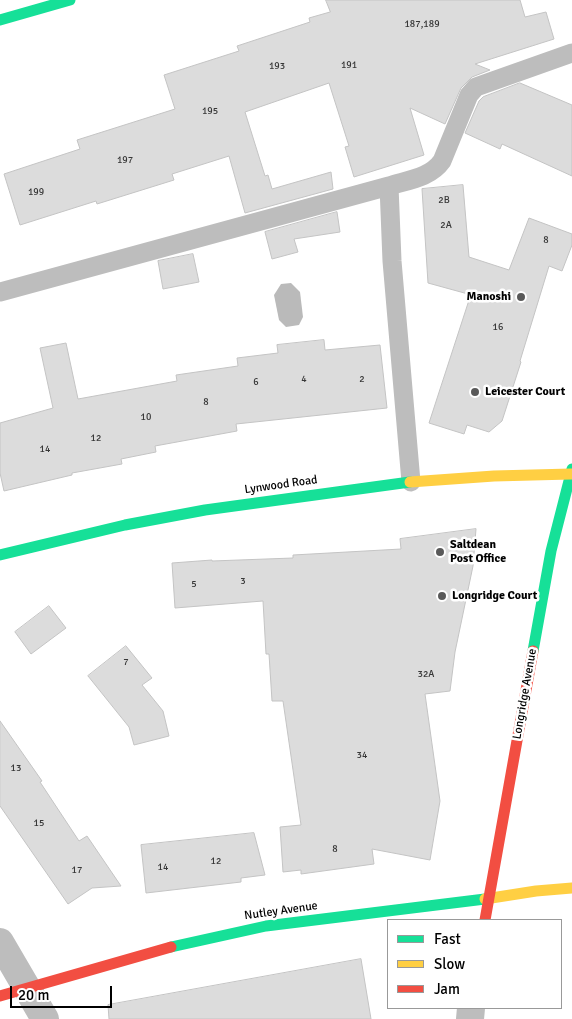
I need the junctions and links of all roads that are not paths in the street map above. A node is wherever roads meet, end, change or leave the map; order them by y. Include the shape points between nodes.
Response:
1 (70, 0) edge
2 (0, 20) edge
3 (572, 53) edge
4 (389, 186) junction
5 (0, 292) edge
6 (571, 472) edge
7 (410, 482) junction
8 (0, 555) edge
9 (572, 888) edge
10 (489, 898) junction
11 (485, 919) edge
12 (0, 942) edge
13 (28, 987) junction
14 (0, 996) edge
15 (45, 1019) edge

1 - 2 street
3 - 4 lane via 476,87 438,166 428,174
4 - 5 lane
4 - 7 lane
6 - 7 street, Lynwood Road
6 - 10 street, Longridge Avenue via 551,551
7 - 8 street, Lynwood Road via 205,510 125,525
9 - 10 street, Nutley Avenue
10 - 11 street, Longridge Avenue
10 - 13 street, Nutley Avenue via 266,926 166,948
12 - 13 street
13 - 14 street, Nutley Avenue
13 - 15 street

